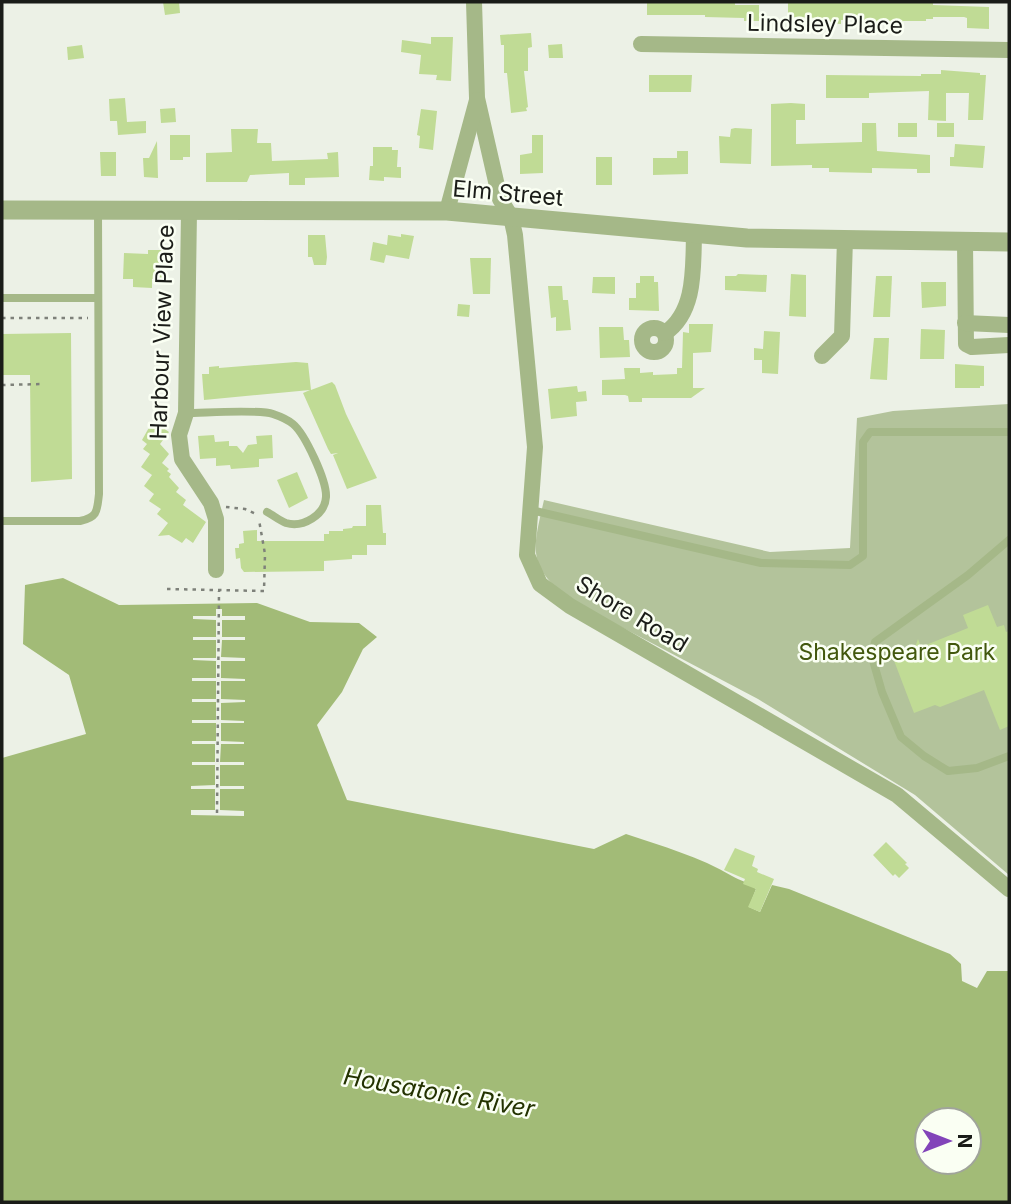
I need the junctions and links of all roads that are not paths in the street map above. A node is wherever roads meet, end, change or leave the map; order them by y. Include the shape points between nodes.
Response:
1 (474, 2) edge
2 (641, 44) dead end
3 (1009, 50) edge
4 (477, 98) junction
5 (2, 210) edge
6 (98, 211) junction
7 (446, 211) junction
8 (189, 212) junction
9 (511, 217) junction
10 (1009, 230) edge
11 (694, 234) junction
12 (845, 239) junction
13 (965, 241) junction
14 (1009, 242) edge
15 (2, 298) edge
16 (96, 299) junction
17 (965, 323) junction
18 (1009, 326) edge
19 (665, 333) dead end
20 (1009, 345) edge
21 (822, 356) dead end
22 (186, 413) junction
23 (1009, 432) edge
24 (530, 510) junction
25 (267, 512) dead end
26 (2, 521) edge
27 (1009, 540) edge
28 (216, 570) dead end
29 (1009, 756) edge
30 (1009, 889) edge

1 - 4 street
2 - 3 street, Lindsley Place
4 - 7 street
4 - 9 street, Shore Road via 500,199
5 - 6 street, Elm Street
6 - 8 street, Elm Street
6 - 16 lane
7 - 8 street, Elm Street
7 - 9 street, Elm Street
8 - 22 street, Harbour View Place
9 - 11 street, Elm Street
9 - 24 street, Shore Road via 535,447
10 - 14 street
11 - 12 street, Elm Street
11 - 19 street via 685,312
12 - 13 street, Elm Street
12 - 21 street via 842,335
13 - 14 street, Elm Street
13 - 17 street
15 - 16 lane
16 - 26 lane via 97,512 80,521
17 - 18 street
17 - 20 street via 966,344
22 - 25 lane via 271,413 293,424 322,474 327,496 323,510 316,517 288,523
22 - 28 street, Harbour View Place via 179,435 182,459 212,505
23 - 24 lane via 870,432 863,442 863,556 850,565 761,563
24 - 30 street, Shore Road via 527,555 540,584 570,606 897,794
27 - 29 lane via 875,642 872,657 901,737 924,756 948,771 977,768

